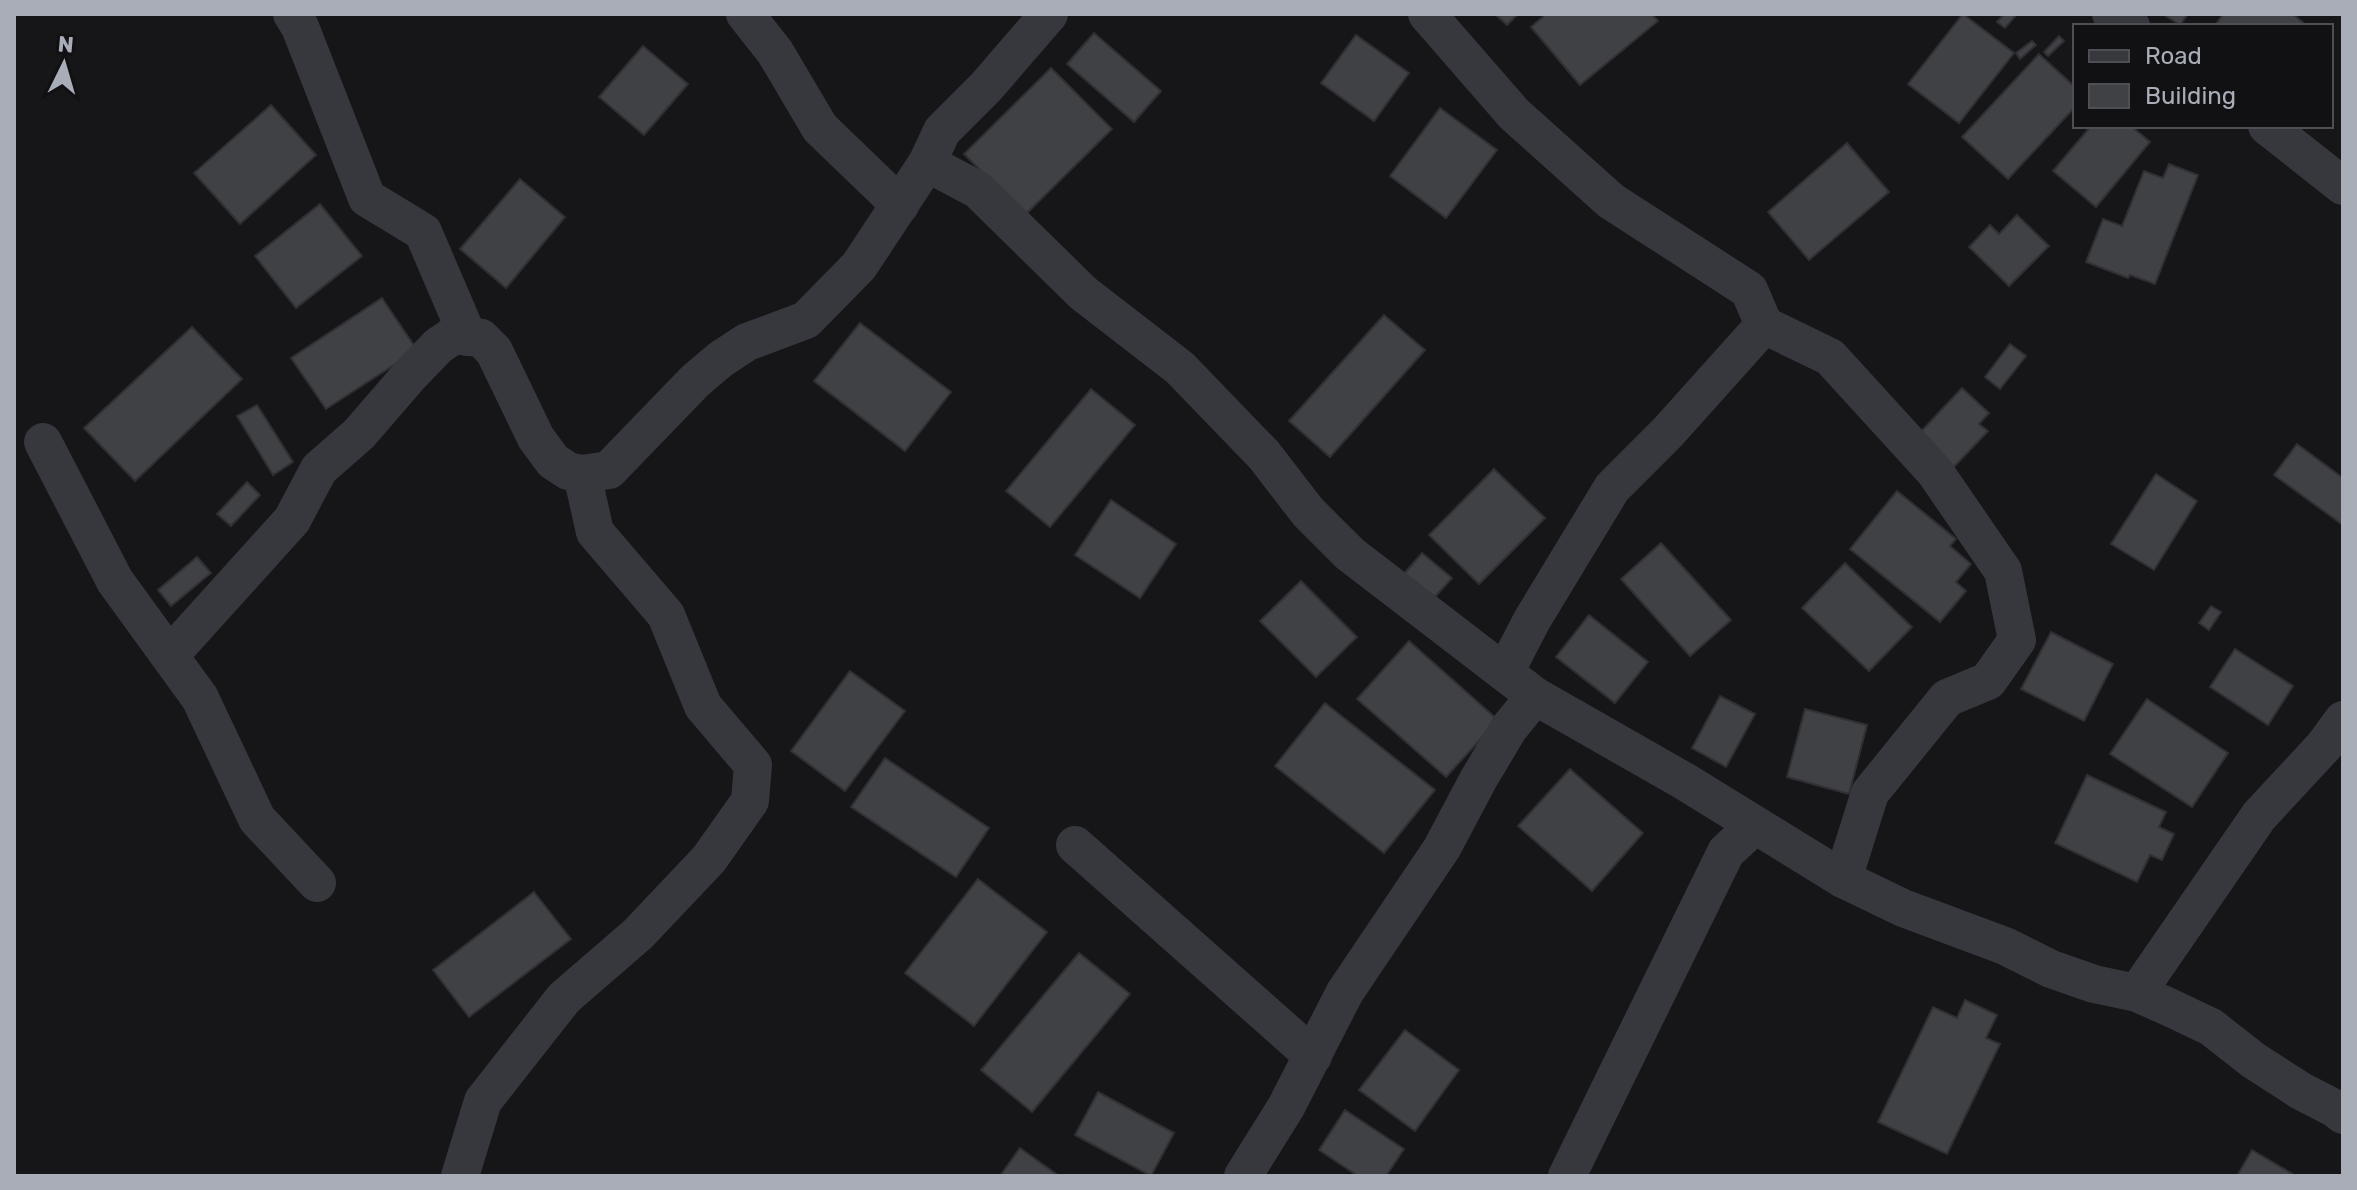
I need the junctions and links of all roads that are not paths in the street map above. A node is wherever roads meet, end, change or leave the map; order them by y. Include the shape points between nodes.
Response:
1 (292, 14) edge
2 (745, 14) edge
3 (1049, 14) edge
4 (1427, 14) edge
5 (2270, 128) edge
6 (927, 163) junction
7 (2343, 186) edge
8 (900, 205) junction
9 (1764, 325) junction
10 (468, 337) junction
11 (43, 442) dead end
12 (582, 474) junction
13 (170, 655) junction
14 (1505, 672) junction
15 (1535, 696) junction
16 (2343, 720) edge
17 (1754, 826) junction
18 (1075, 845) dead end
19 (1843, 879) junction
20 (317, 883) dead end
21 (2137, 993) junction
22 (1313, 1056) junction
23 (2343, 1115) edge
24 (460, 1176) edge
25 (1243, 1176) edge
26 (1567, 1176) edge

1 - 10 street via 367,198 423,232
2 - 8 street via 775,52 820,128
3 - 6 street via 942,131
4 - 9 street via 1514,114 1611,201 1749,290
5 - 7 street
6 - 8 street
6 - 14 street via 978,190 1083,293 1180,368 1350,554
8 - 12 street via 859,266 806,320 747,342 721,359 609,470
9 - 14 street via 1612,488
9 - 19 street via 1830,357 1935,472 2003,571 2017,640 1988,681 1947,698 1870,793
10 - 12 street via 481,338 494,351 536,438 553,461
10 - 13 street via 454,335 438,346 359,434 319,469 292,520
11 - 13 street via 115,581
12 - 24 street via 595,532 666,615 703,706 753,765 750,801 709,859 638,934 564,998 483,1101
13 - 20 street via 200,698 257,819
14 - 15 street
15 - 17 street
15 - 22 street via 1509,728 1442,848 1345,992
16 - 21 street via 2259,816
17 - 19 street
17 - 26 street via 1726,852
18 - 22 street
19 - 21 street via 2051,969
21 - 23 street via 2211,1027 2253,1060
22 - 25 street

